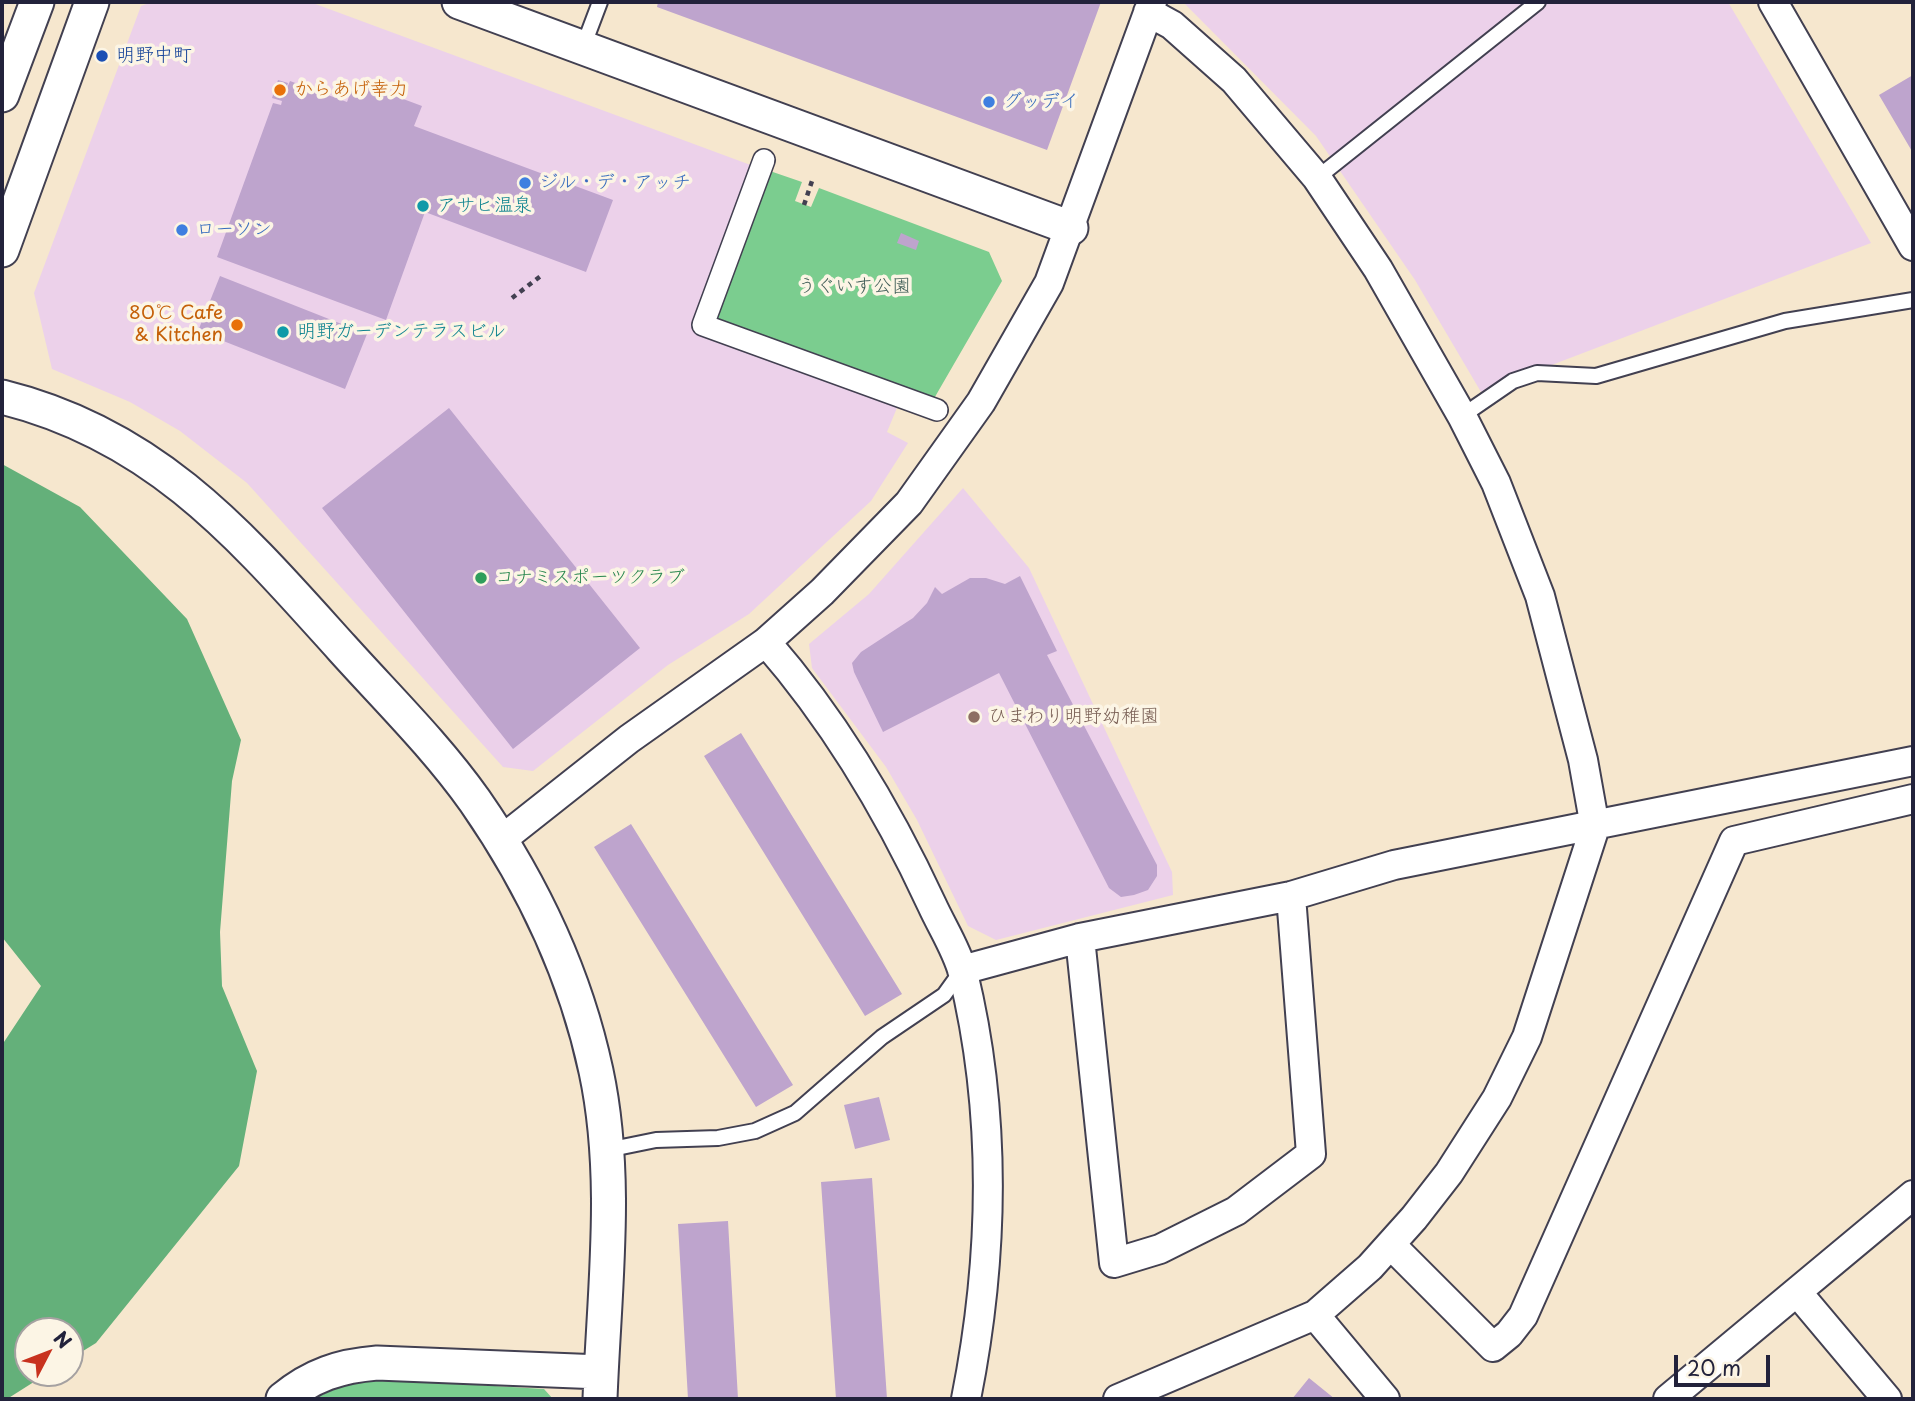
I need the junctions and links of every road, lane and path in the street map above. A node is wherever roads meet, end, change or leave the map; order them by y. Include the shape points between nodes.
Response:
1 (37, 2) edge
2 (92, 2) edge
3 (459, 2) edge
4 (600, 2) edge
5 (1538, 2) edge
6 (1773, 2) edge
7 (1150, 7) edge
8 (583, 47) junction
9 (2, 95) edge
10 (764, 160) dead end
11 (1317, 177) junction
12 (813, 178) dead end
13 (804, 205) dead end
14 (1071, 228) junction
15 (1913, 246) edge
16 (2, 250) edge
17 (542, 275) dead end
18 (512, 298) dead end
19 (1913, 300) edge
20 (2, 397) edge
21 (937, 410) dead end
22 (1462, 416) junction
23 (766, 642) junction
24 (1913, 761) edge
25 (1913, 799) edge
26 (1595, 827) junction
27 (500, 841) junction
28 (1290, 896) junction
29 (1080, 938) junction
30 (962, 970) junction
31 (607, 1150) junction
32 (1913, 1195) edge
33 (1391, 1245) junction
34 (1797, 1292) junction
35 (1315, 1315) junction
36 (601, 1386) edge
37 (283, 1399) edge
38 (966, 1399) edge
39 (1118, 1399) edge
40 (1385, 1399) edge
41 (1668, 1399) edge
42 (1887, 1399) edge

1 - 9 street
2 - 16 street
3 - 8 street
4 - 8 lane
5 - 11 lane
6 - 15 street
7 - 11 street via 1234,80
7 - 14 street
8 - 14 street
10 - 21 street via 703,325
11 - 22 street via 1378,269
12 - 13 path
14 - 23 street via 1049,283 1014,349 943,457 877,538
17 - 18 path
19 - 22 lane via 1785,321 1596,376 1537,373 1513,381
20 - 27 street via 58,415 143,456 232,527 434,750
22 - 26 street via 1496,483 1540,596 1583,760
23 - 27 street via 629,739
23 - 30 street via 873,788
24 - 26 street
25 - 33 street via 1734,841 1523,1316 1509,1334 1493,1347
26 - 28 street via 1394,865
26 - 33 street via 1527,1037 1497,1098 1449,1173
27 - 31 street via 531,891 570,979 596,1070
28 - 29 street
28 - 29 street via 1311,1154 1236,1211 1160,1249 1114,1263
29 - 30 street
30 - 31 lane via 944,995 882,1037 795,1113 755,1131 718,1138 656,1140
30 - 38 street via 981,1081 990,1179 984,1283
31 - 36 street
32 - 34 street
33 - 35 street
34 - 41 street
34 - 42 street
35 - 39 street
35 - 40 street
36 - 37 street via 377,1363 344,1366 311,1379

